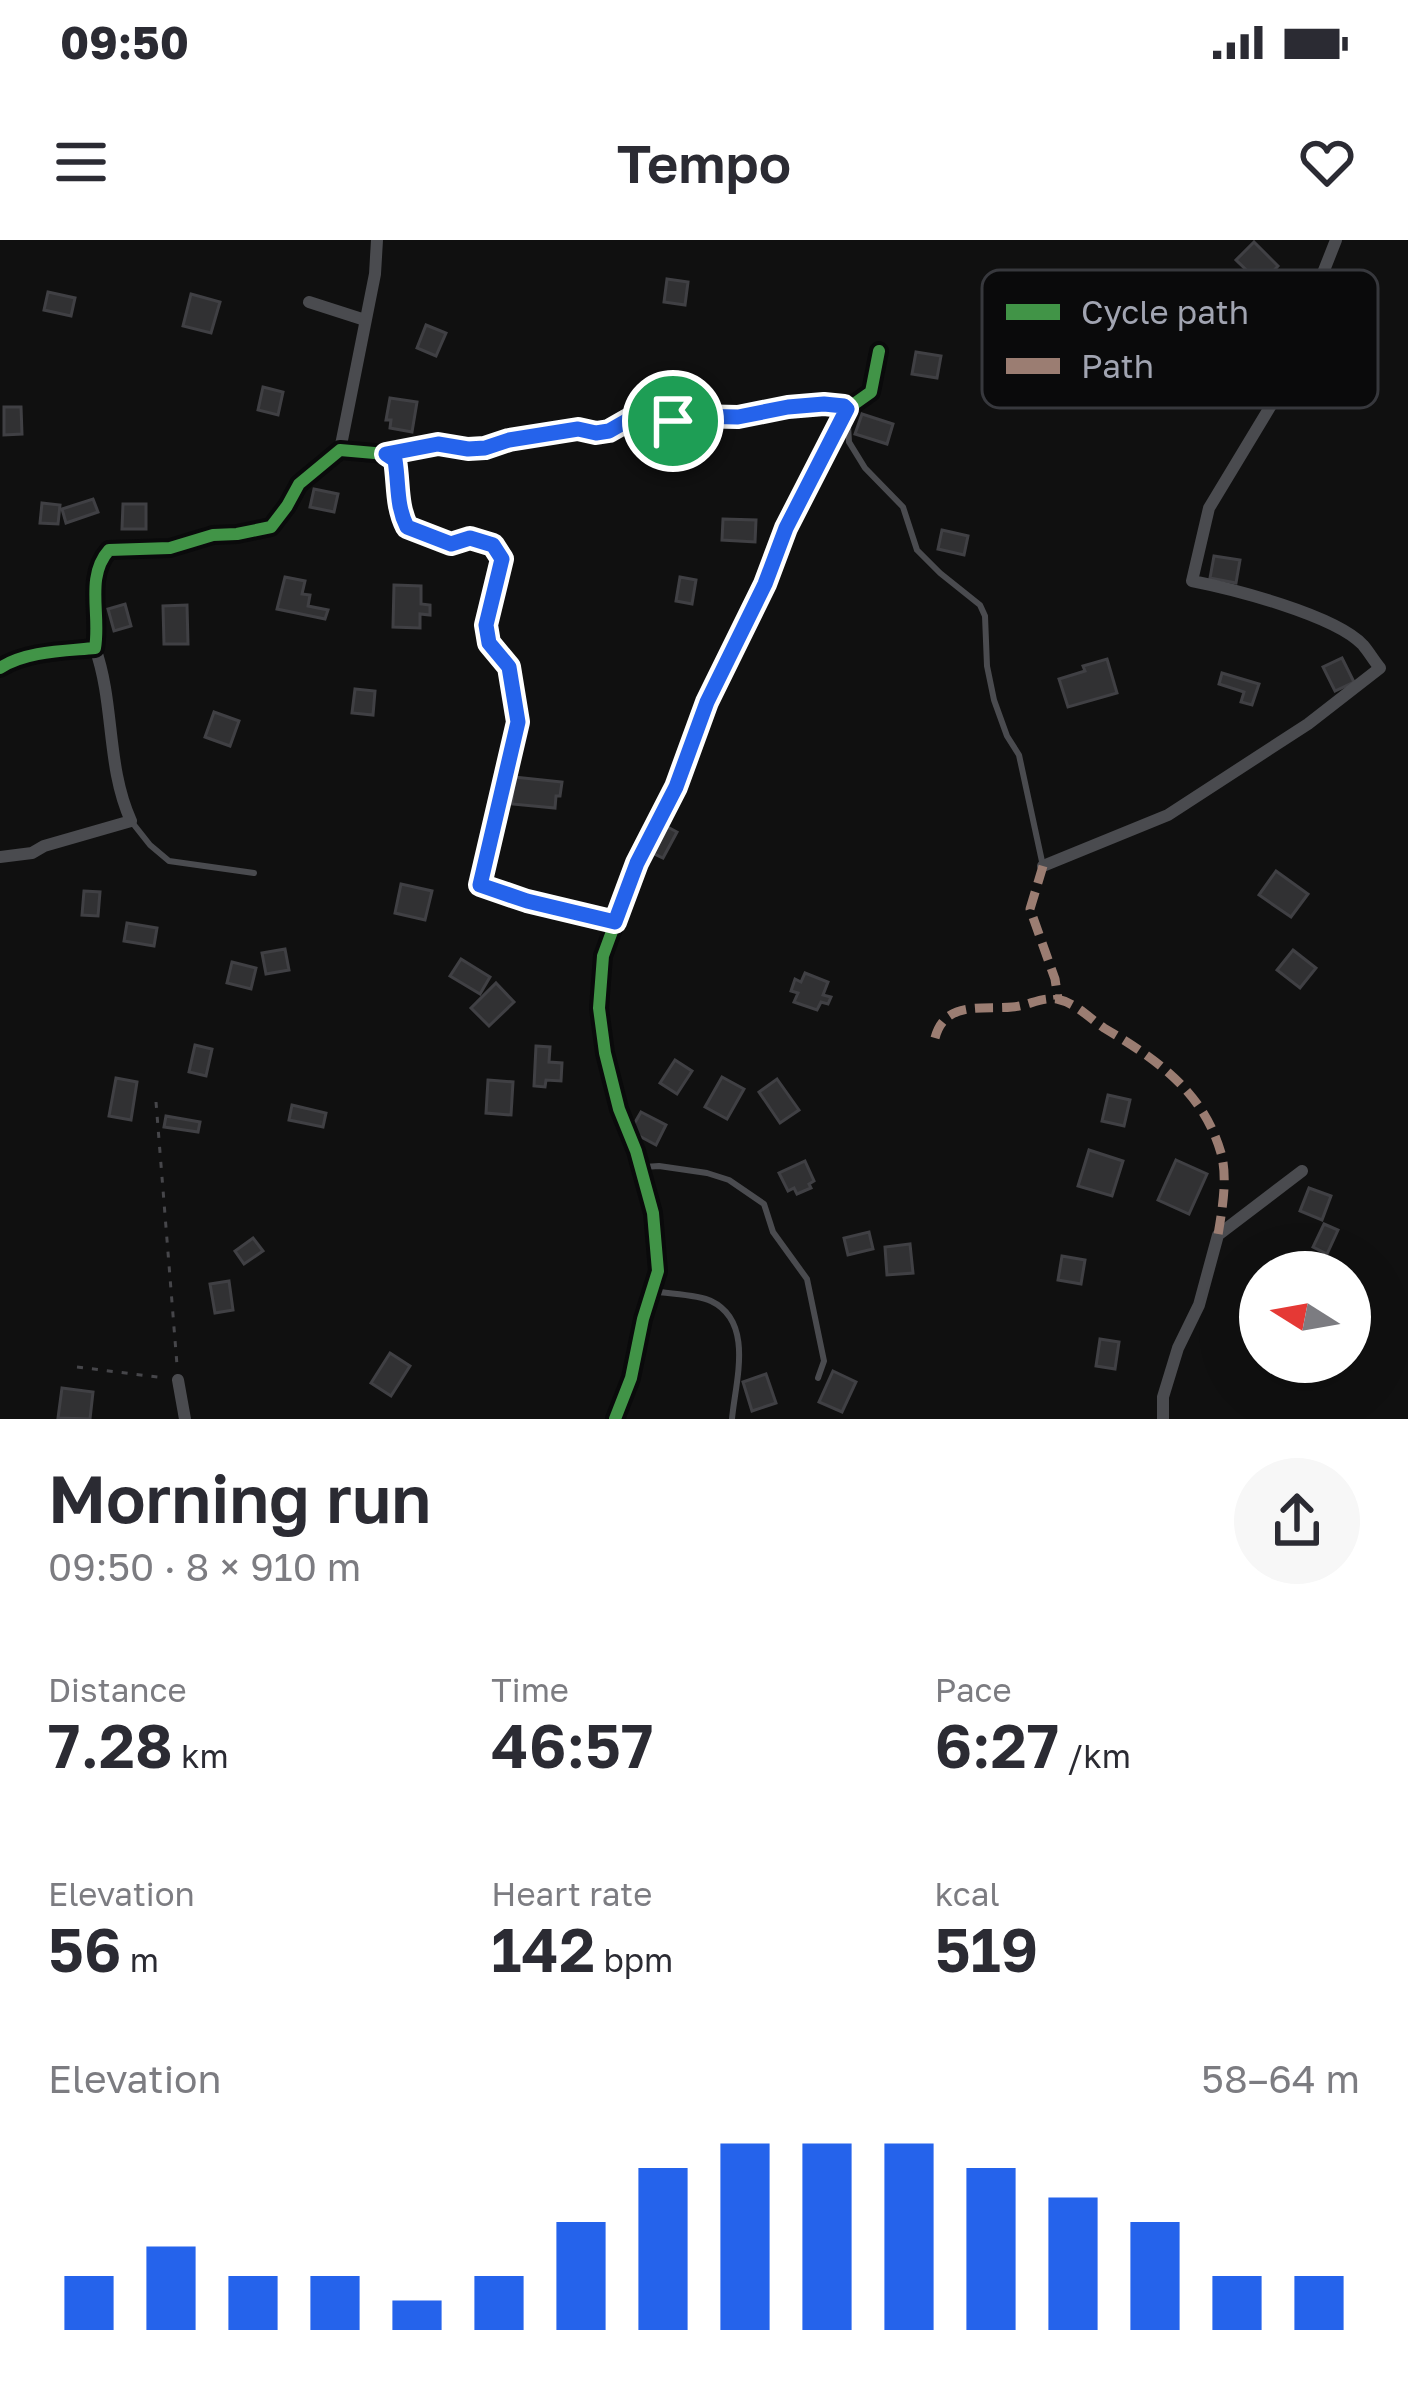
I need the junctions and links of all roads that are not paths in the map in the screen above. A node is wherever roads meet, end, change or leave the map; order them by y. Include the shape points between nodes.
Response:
1 (377, 240) edge
2 (1336, 240) edge
3 (1324, 270) edge
4 (309, 302) dead end
5 (365, 320) junction
6 (879, 351) dead end
7 (1269, 408) edge
8 (847, 409) junction
9 (340, 451) junction
10 (386, 454) junction
11 (95, 648) junction
12 (0, 668) edge
13 (131, 821) junction
14 (0, 857) edge
15 (1043, 866) joint
16 (254, 872) dead end
17 (615, 922) junction
18 (640, 1167) junction
19 (1302, 1172) dead end
20 (651, 1291) junction
21 (818, 1378) dead end
22 (178, 1380) road end
23 (185, 1419) edge
24 (615, 1419) edge
25 (732, 1419) edge
26 (1162, 1419) edge

1 - 5 street
2 - 3 street
4 - 5 street
5 - 9 street
6 - 8 street via 871,392
7 - 15 street via 1209,508 1192,581 1325,621 1360,642 1380,668 1168,815
8 - 10 lane via 824,404 738,417 630,419 596,433
8 - 15 lane via 849,442 903,507 917,550 985,616 994,700 1019,755
8 - 17 street via 707,702
9 - 10 street
9 - 11 street via 298,484 271,527 170,548 109,550 97,580
10 - 17 street via 395,460 407,527 451,544 470,538 493,545 502,559 486,625 489,643 509,667 518,722 480,885
11 - 12 street
11 - 13 street
13 - 14 street
13 - 16 lane via 170,861
17 - 18 street via 599,1009
18 - 20 street via 653,1213 658,1271
18 - 21 lane via 707,1173 764,1204 773,1232 807,1279 824,1361
19 - 26 street via 1218,1235
20 - 24 street
20 - 25 lane via 712,1301 733,1322 740,1370
22 - 23 street

